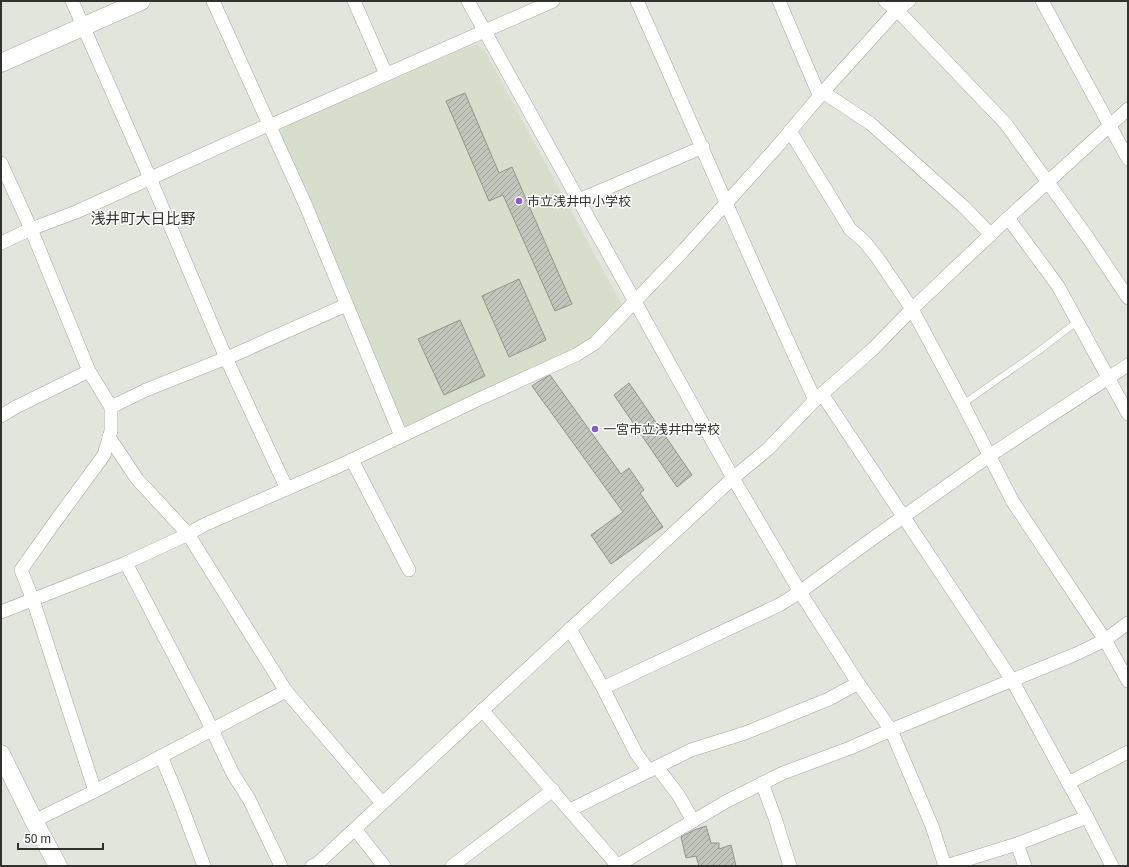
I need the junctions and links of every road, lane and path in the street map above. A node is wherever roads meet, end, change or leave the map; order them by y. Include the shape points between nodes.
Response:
1 (72, 1) edge
2 (141, 1) edge
3 (213, 1) edge
4 (354, 1) edge
5 (468, 1) edge
6 (553, 1) edge
7 (637, 1) edge
8 (779, 1) edge
9 (885, 1) edge
10 (909, 1) edge
11 (1042, 1) edge
12 (897, 10) junction
13 (84, 27) junction
14 (484, 31) junction
15 (1, 63) edge
16 (386, 74) junction
17 (823, 92) junction
18 (1128, 109) edge
19 (268, 125) junction
20 (1110, 125) junction
21 (790, 131) junction
22 (702, 147) junction
23 (1128, 159) edge
24 (1, 163) edge
25 (150, 178) junction
26 (1049, 183) junction
27 (579, 200) junction
28 (727, 203) junction
29 (1008, 218) junction
30 (31, 229) junction
31 (991, 235) junction
32 (1, 243) edge
33 (1128, 298) edge
34 (634, 301) junction
35 (346, 305) junction
36 (912, 309) junction
37 (1078, 321) junction
38 (226, 358) junction
39 (1128, 365) edge
40 (89, 371) junction
41 (1108, 378) junction
42 (818, 397) junction
43 (963, 404) junction
44 (111, 407) junction
45 (1128, 414) edge
46 (1, 416) edge
47 (401, 436) junction
48 (109, 437) junction
49 (989, 456) junction
50 (352, 460) junction
51 (733, 478) junction
52 (287, 489) junction
53 (904, 517) junction
54 (188, 534) junction
55 (126, 563) junction
56 (409, 570) dead end
57 (800, 592) junction
58 (33, 600) junction
59 (1, 612) edge
60 (1128, 622) edge
61 (570, 629) junction
62 (1104, 640) junction
63 (1012, 680) junction
64 (1128, 681) edge
65 (858, 683) junction
66 (603, 688) junction
67 (286, 691) junction
68 (482, 710) junction
69 (212, 730) junction
70 (891, 730) junction
71 (1128, 752) edge
72 (1, 754) edge
73 (161, 756) junction
74 (653, 769) junction
75 (762, 783) junction
76 (1068, 783) junction
77 (553, 790) junction
78 (95, 791) junction
79 (382, 803) junction
80 (570, 810) junction
81 (1087, 817) junction
82 (34, 821) junction
83 (693, 821) junction
84 (355, 830) junction
85 (1017, 844) junction
86 (58, 866) edge
87 (204, 866) edge
88 (281, 866) edge
89 (312, 866) edge
90 (384, 866) edge
91 (452, 866) edge
92 (618, 866) edge
93 (790, 866) edge
94 (945, 866) edge
95 (1025, 866) edge
96 (1112, 866) edge

1 - 13 street
2 - 13 street
3 - 19 street
4 - 16 street
5 - 14 street
6 - 14 street
7 - 22 street
8 - 17 street via 817,90
9 - 12 street
10 - 12 street
11 - 20 street
12 - 17 street
12 - 26 street via 1006,124
13 - 15 street
13 - 25 street
14 - 16 street
14 - 27 street
16 - 19 street
17 - 21 street
17 - 31 street via 871,124 964,207
18 - 20 street
19 - 25 street
19 - 35 street via 306,206
20 - 23 street
20 - 26 street
21 - 28 street
21 - 36 street via 850,229 865,242
22 - 27 street
22 - 28 street
24 - 30 street
25 - 30 street via 76,212
25 - 38 street
26 - 29 street
26 - 33 street
27 - 34 street
28 - 34 street
28 - 42 street via 779,324
29 - 31 street
29 - 37 street via 1058,286
30 - 32 street
30 - 40 street
31 - 36 street
34 - 47 street via 595,343 576,355
34 - 51 street
35 - 38 street
35 - 47 street
36 - 42 street
36 - 43 street
37 - 41 street
37 - 43 lane
38 - 44 street
38 - 52 street
39 - 41 street
40 - 44 street
40 - 46 street
41 - 45 street
41 - 49 street
42 - 51 street via 768,449
42 - 53 street
43 - 49 street
44 - 48 street
47 - 50 street
48 - 54 street via 137,479
48 - 58 street via 104,456 21,570
49 - 53 street
49 - 62 street via 1013,502
50 - 52 street
50 - 56 street
51 - 57 street
51 - 61 street
52 - 54 street
53 - 57 street
53 - 63 street
54 - 55 street
54 - 67 street
55 - 58 street
55 - 69 street
57 - 65 street
57 - 66 street via 779,605
58 - 59 street
58 - 78 street
60 - 62 street
61 - 66 street
61 - 68 street
62 - 63 street
62 - 64 street
63 - 70 street
63 - 76 street
65 - 70 street
65 - 74 street via 829,699 691,750
66 - 74 street via 636,753
67 - 69 street
67 - 79 street
68 - 77 street
68 - 79 street
69 - 73 street
69 - 88 street
70 - 75 street
70 - 94 street via 932,826
71 - 76 street
72 - 82 street
73 - 78 street
73 - 87 street
74 - 80 street
74 - 83 street via 679,796
75 - 83 street
75 - 93 street
76 - 81 street
77 - 80 street
77 - 91 street
78 - 82 street
79 - 84 street
80 - 92 street
81 - 85 street
81 - 96 street
82 - 86 street
83 - 92 street
84 - 89 street
84 - 90 street
85 - 94 street
85 - 95 street

